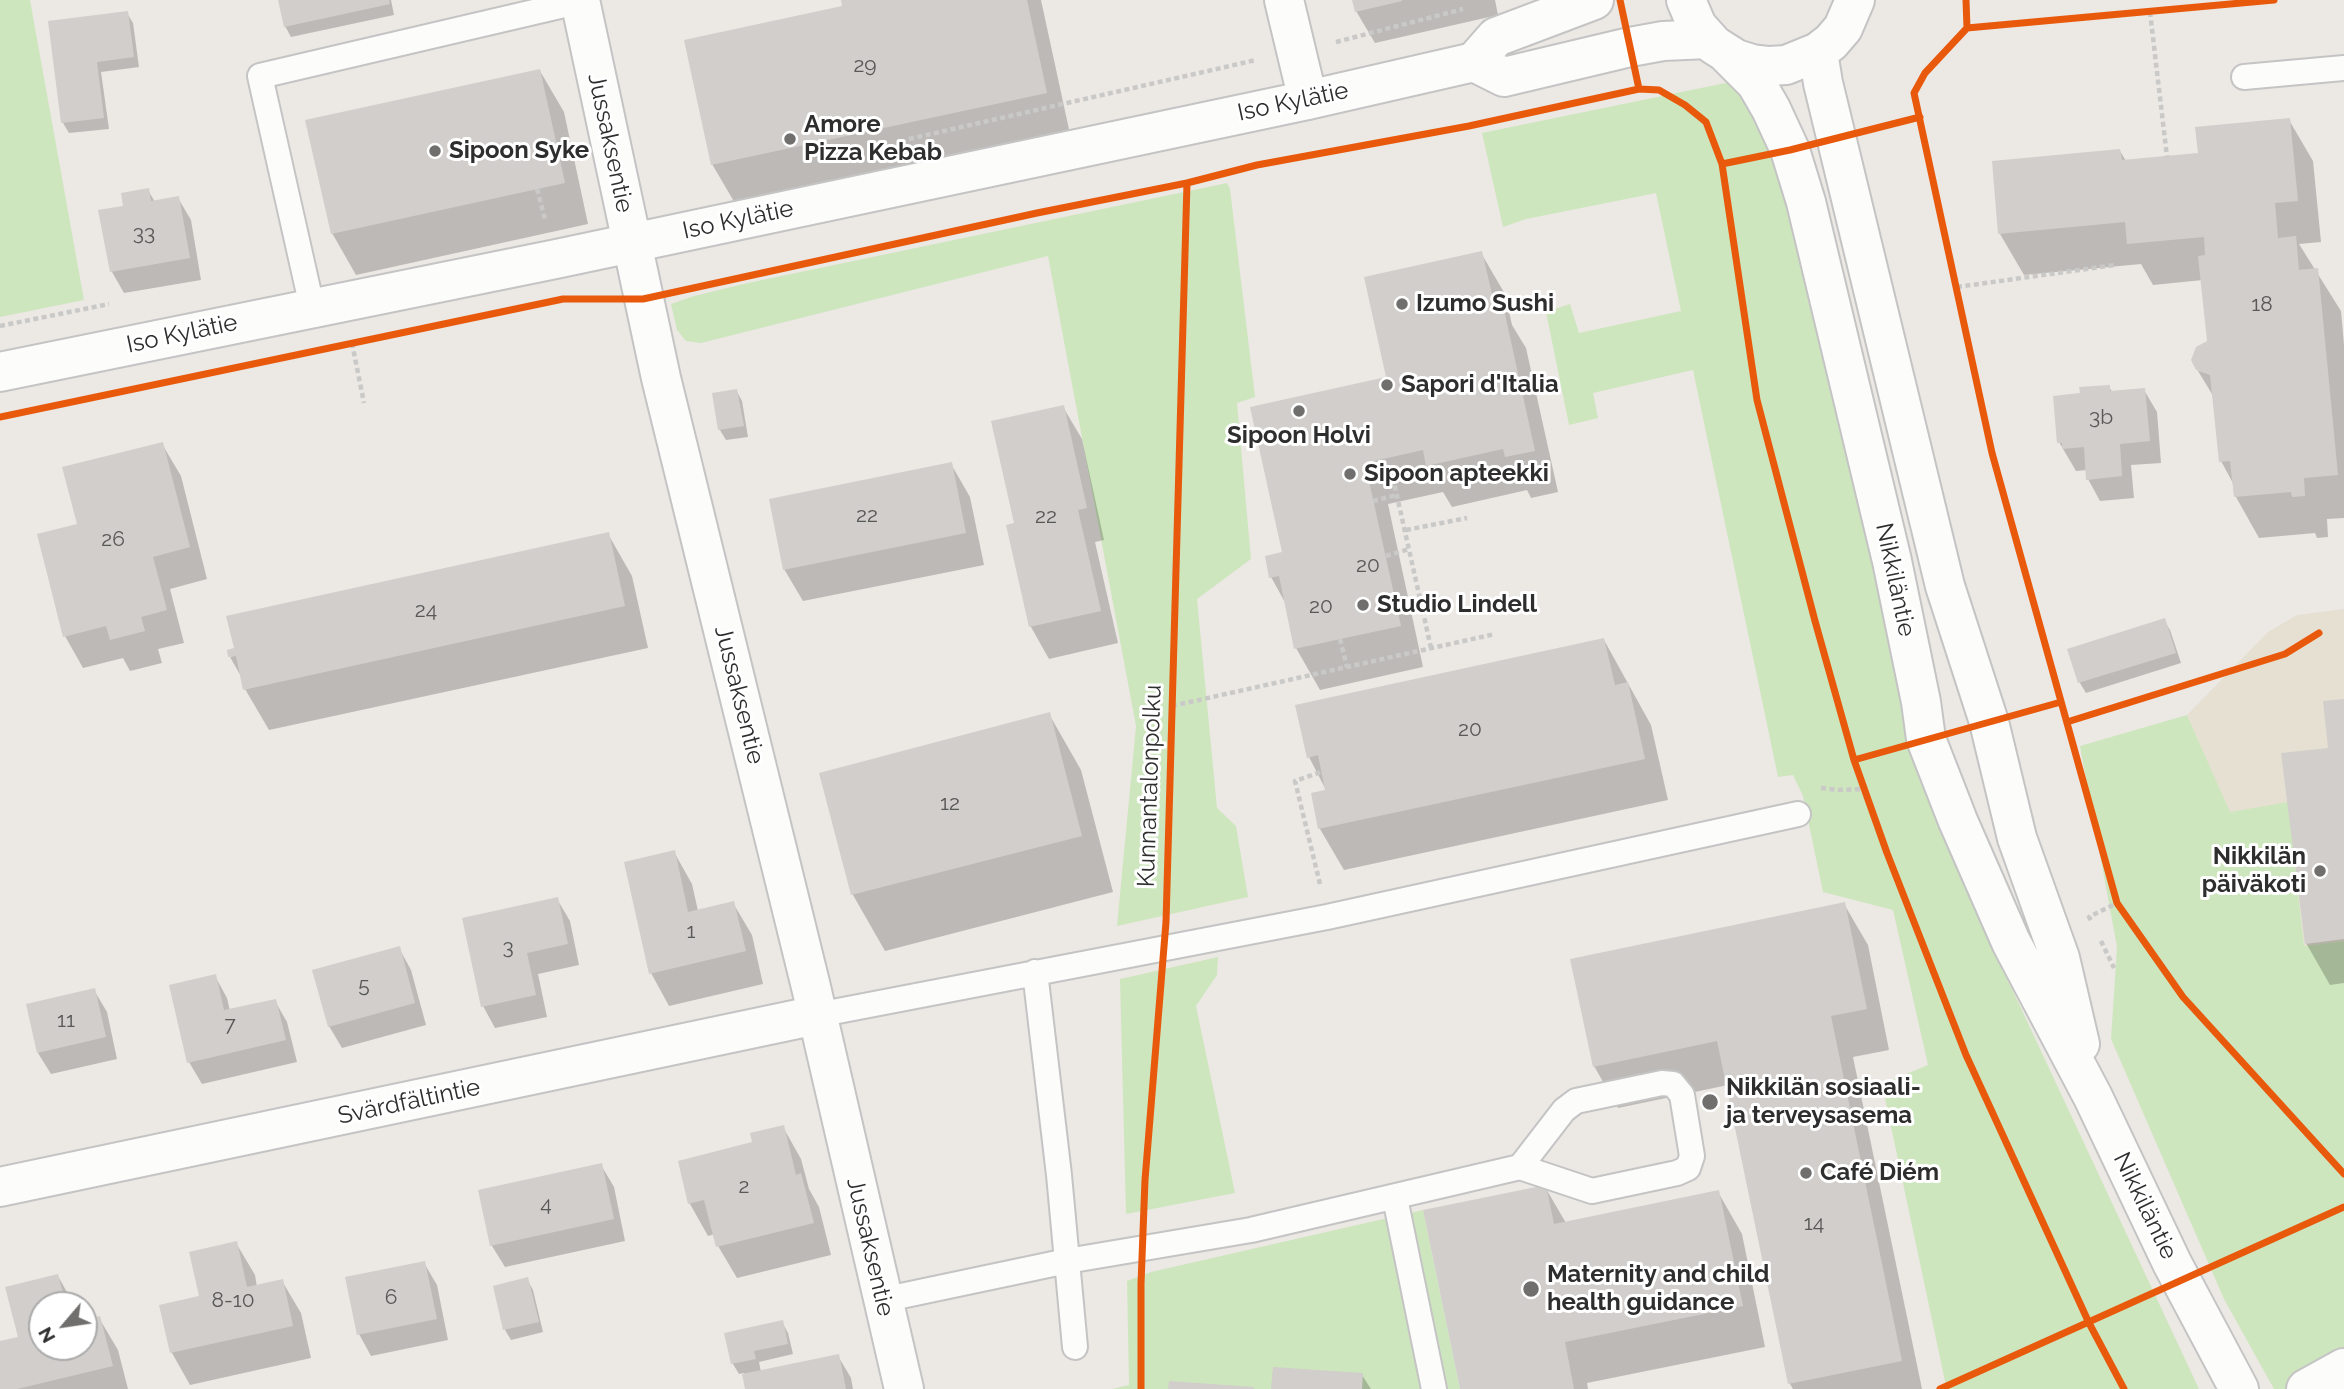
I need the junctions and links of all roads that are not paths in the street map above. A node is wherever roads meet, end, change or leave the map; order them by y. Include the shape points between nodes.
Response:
1 (1284, 0) edge
2 (1594, 0) edge
3 (1686, 0) edge
4 (580, 1) edge
5 (1862, 2) edge
6 (1718, 47) junction
7 (1818, 52) junction
8 (1475, 62) junction
9 (2344, 68) edge
10 (2244, 77) dead end
11 (1308, 100) junction
12 (631, 243) junction
13 (312, 307) junction
14 (0, 372) edge
15 (1798, 814) dead end
16 (1035, 972) junction
17 (817, 1015) junction
18 (2093, 1097) junction
19 (1520, 1167) junction
20 (0, 1187) edge
21 (1395, 1198) junction
22 (1067, 1262) junction
23 (882, 1300) junction
24 (1075, 1347) dead end
25 (2344, 1368) edge
26 (904, 1389) edge
27 (1434, 1389) edge
28 (2239, 1389) edge
29 (2306, 1389) edge

1 - 11 street
2 - 8 street via 1496,37
3 - 6 street, Nikkiläntie via 1697,26
4 - 12 street, Jussaksentie
4 - 13 lane via 260,76
5 - 7 street
6 - 7 street via 1752,64 1769,66 1786,65
6 - 8 street via 1663,41 1504,77
6 - 18 street, Nikkiläntie via 1756,83 1771,109 1806,202 1892,561 1926,739 2011,942
7 - 18 street, Nikkiläntie via 1945,586 1989,722 2017,838 2060,958
8 - 11 street, Iso Kylätie
9 - 10 lane
11 - 12 street, Iso Kylätie
12 - 13 street, Iso Kylätie
12 - 17 street, Jussaksentie
13 - 14 street, Iso Kylätie
15 - 16 lane via 1340,914
16 - 17 lane
16 - 22 lane
17 - 20 street, Svärdfältintie
17 - 23 street, Jussaksentie
18 - 28 street, Nikkiläntie via 2172,1263
19 - 19 lane via 1592,1191 1677,1173 1688,1168 1692,1156 1682,1095 1673,1084 1662,1083 1576,1101
19 - 21 lane
21 - 22 lane
21 - 27 lane
22 - 23 lane
22 - 24 lane
23 - 26 street, Jussaksentie
25 - 29 street

